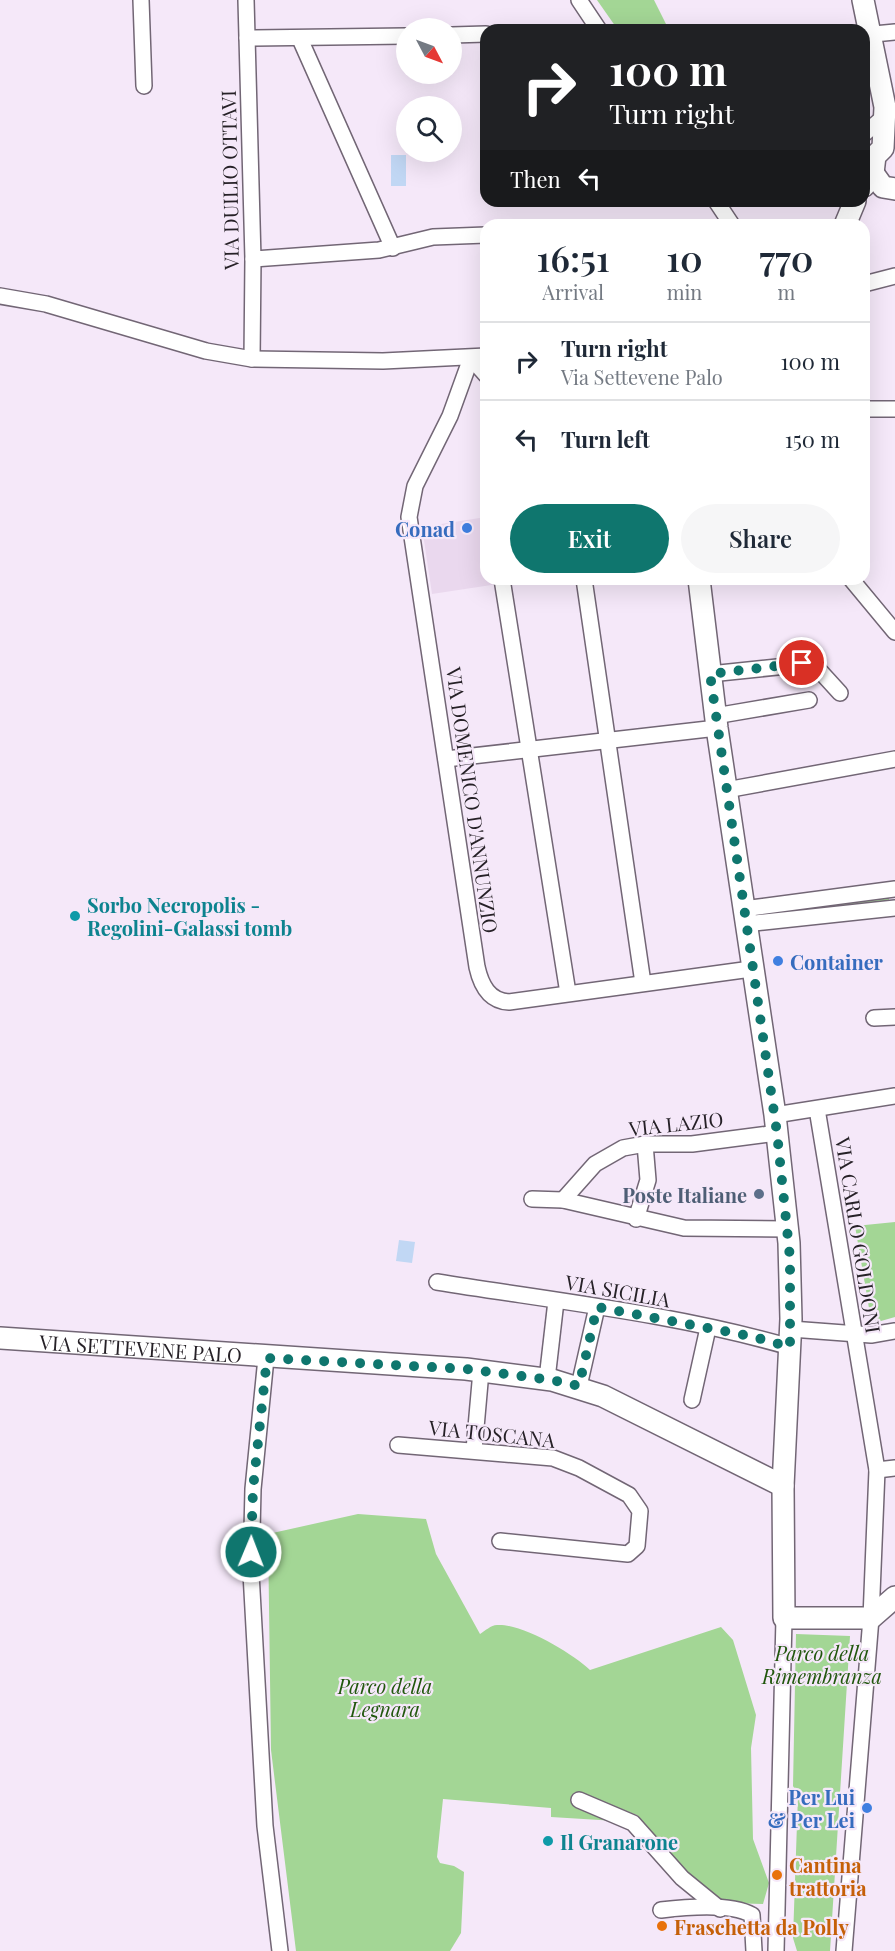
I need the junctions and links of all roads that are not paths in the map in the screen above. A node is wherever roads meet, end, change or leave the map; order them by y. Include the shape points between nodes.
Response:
1 (141, 0) edge
2 (246, 0) edge
3 (579, 0) edge
4 (864, 2) edge
5 (595, 24) edge
6 (866, 24) edge
7 (895, 32) edge
8 (480, 34) edge
9 (870, 34) edge
10 (462, 35) edge
11 (396, 36) edge
12 (247, 38) junction
13 (300, 39) junction
14 (870, 47) edge
15 (144, 86) dead end
16 (885, 111) junction
17 (870, 127) edge
18 (891, 143) edge
19 (875, 185) edge
20 (480, 235) edge
21 (393, 248) junction
22 (253, 259) junction
23 (895, 276) edge
24 (870, 282) edge
25 (0, 296) edge
26 (479, 357) edge
27 (252, 359) junction
28 (895, 408) edge
29 (870, 410) edge
30 (503, 585) edge
31 (585, 585) edge
32 (700, 585) edge
33 (856, 585) edge
34 (895, 632) edge
35 (710, 674) junction
36 (840, 693) dead end
37 (809, 700) dead end
38 (716, 722) junction
39 (608, 741) junction
40 (530, 750) junction
41 (446, 759) junction
42 (895, 759) edge
43 (726, 790) junction
44 (895, 877) edge
45 (895, 884) edge
46 (895, 889) edge
47 (895, 908) edge
48 (744, 917) junction
49 (752, 969) junction
50 (643, 983) junction
51 (568, 993) junction
52 (895, 1017) edge
53 (874, 1018) dead end
54 (895, 1096) edge
55 (817, 1109) junction
56 (776, 1124) junction
57 (645, 1144) junction
58 (532, 1199) dead end
59 (563, 1200) junction
60 (636, 1219) junction
61 (787, 1229) junction
62 (437, 1282) dead end
63 (556, 1301) junction
64 (597, 1307) junction
65 (708, 1328) junction
66 (895, 1331) edge
67 (854, 1333) junction
68 (0, 1338) edge
69 (791, 1338) junction
70 (267, 1358) junction
71 (481, 1371) junction
72 (547, 1379) junction
73 (579, 1386) junction
74 (692, 1400) dead end
75 (398, 1445) dead end
76 (474, 1450) junction
77 (895, 1468) edge
78 (877, 1470) junction
79 (783, 1486) junction
80 (500, 1541) dead end
81 (895, 1597) edge
82 (784, 1618) junction
83 (871, 1618) junction
84 (579, 1800) dead end
85 (720, 1909) junction
86 (662, 1910) dead end
87 (280, 1951) edge
88 (754, 1951) edge
89 (776, 1951) edge
90 (844, 1951) edge

1 - 15 street
2 - 12 street, VIA DUILIO OTTAVI
3 - 5 street
4 - 6 street
7 - 9 street
8 - 10 street
11 - 13 street
12 - 13 street
12 - 22 street, VIA DUILIO OTTAVI
13 - 21 street
14 - 16 street
16 - 17 street
16 - 18 street
18 - 19 street via 873,160
20 - 21 street via 433,237
21 - 22 street
22 - 27 street, VIA DUILIO OTTAVI
23 - 24 street
25 - 27 street via 46,304 206,351
26 - 27 street via 372,361
26 - 41 street, VIA DOMENICO D'ANNUNZIO via 419,477 410,510
28 - 29 street
30 - 40 street
31 - 39 street
32 - 35 street
33 - 34 street
35 - 36 street via 806,664 819,670
35 - 38 street
37 - 38 street
38 - 39 street
38 - 43 street
39 - 40 street
39 - 50 street
40 - 41 street
40 - 51 street
41 - 51 street, VIA DOMENICO D'ANNUNZIO via 482,983 490,995 504,1002
42 - 43 street
43 - 48 street
44 - 45 street
46 - 48 street
47 - 48 street
48 - 49 street
49 - 50 street, VIA DOMENICO D'ANNUNZIO
49 - 56 street
50 - 51 street, VIA DOMENICO D'ANNUNZIO
52 - 53 street
54 - 55 street, VIA LAZIO
55 - 56 street, VIA LAZIO
55 - 67 street, VIA CARLO GOLDONI
56 - 57 street, VIA LAZIO via 692,1143
56 - 61 street
57 - 59 street, VIA LAZIO via 623,1148 601,1160
57 - 60 street via 648,1180
58 - 59 street
59 - 60 street
60 - 61 street via 697,1229
61 - 69 street
62 - 63 street, VIA SICILIA
63 - 64 street, VIA SICILIA
63 - 72 street
64 - 65 street, VIA SICILIA
64 - 73 street
65 - 69 street, VIA SICILIA
65 - 74 street
66 - 67 street, VIA SICILIA via 876,1335
67 - 69 street, VIA SICILIA
67 - 78 street, VIA CARLO GOLDONI
68 - 70 street, VIA SETTEVENE PALO
69 - 79 street
70 - 71 street, VIA SETTEVENE PALO
70 - 87 street via 253,1489 251,1573 265,1826
71 - 72 street, VIA SETTEVENE PALO
71 - 76 street
72 - 73 street, VIA SETTEVENE PALO
73 - 79 street, VIA SETTEVENE PALO
75 - 76 street, VIA TOSCANA
76 - 80 street, VIA TOSCANA via 566,1462 629,1495 640,1511 637,1546 628,1554
77 - 78 street
78 - 83 street, VIA CARLO GOLDONI
79 - 82 street
81 - 83 street
82 - 83 street
82 - 89 street
83 - 90 street, VIA CARLO GOLDONI
84 - 85 street via 633,1823 682,1878
85 - 86 street
85 - 88 street via 744,1910 752,1915

